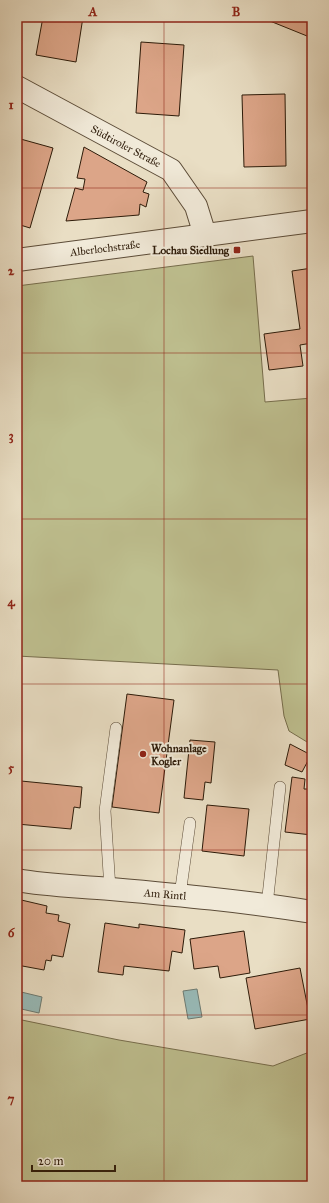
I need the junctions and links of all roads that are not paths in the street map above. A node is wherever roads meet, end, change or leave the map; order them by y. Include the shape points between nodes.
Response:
1 (17, 87) edge
2 (312, 221) edge
3 (205, 235) junction
4 (17, 260) edge
5 (116, 728) dead end
6 (280, 787) dead end
7 (190, 823) dead end
8 (17, 880) edge
9 (110, 889) junction
10 (180, 895) junction
11 (267, 905) junction
12 (312, 912) edge

1 - 3 street, Südtiroler Straße via 170,170 196,206
2 - 3 street, Alberlochstraße
3 - 4 street, Alberlochstraße
5 - 9 lane via 105,811
6 - 11 lane
7 - 10 lane
8 - 9 street, Am Rintl via 37,884
9 - 10 street, Am Rintl
10 - 11 street, Am Rintl
11 - 12 street, Am Rintl

